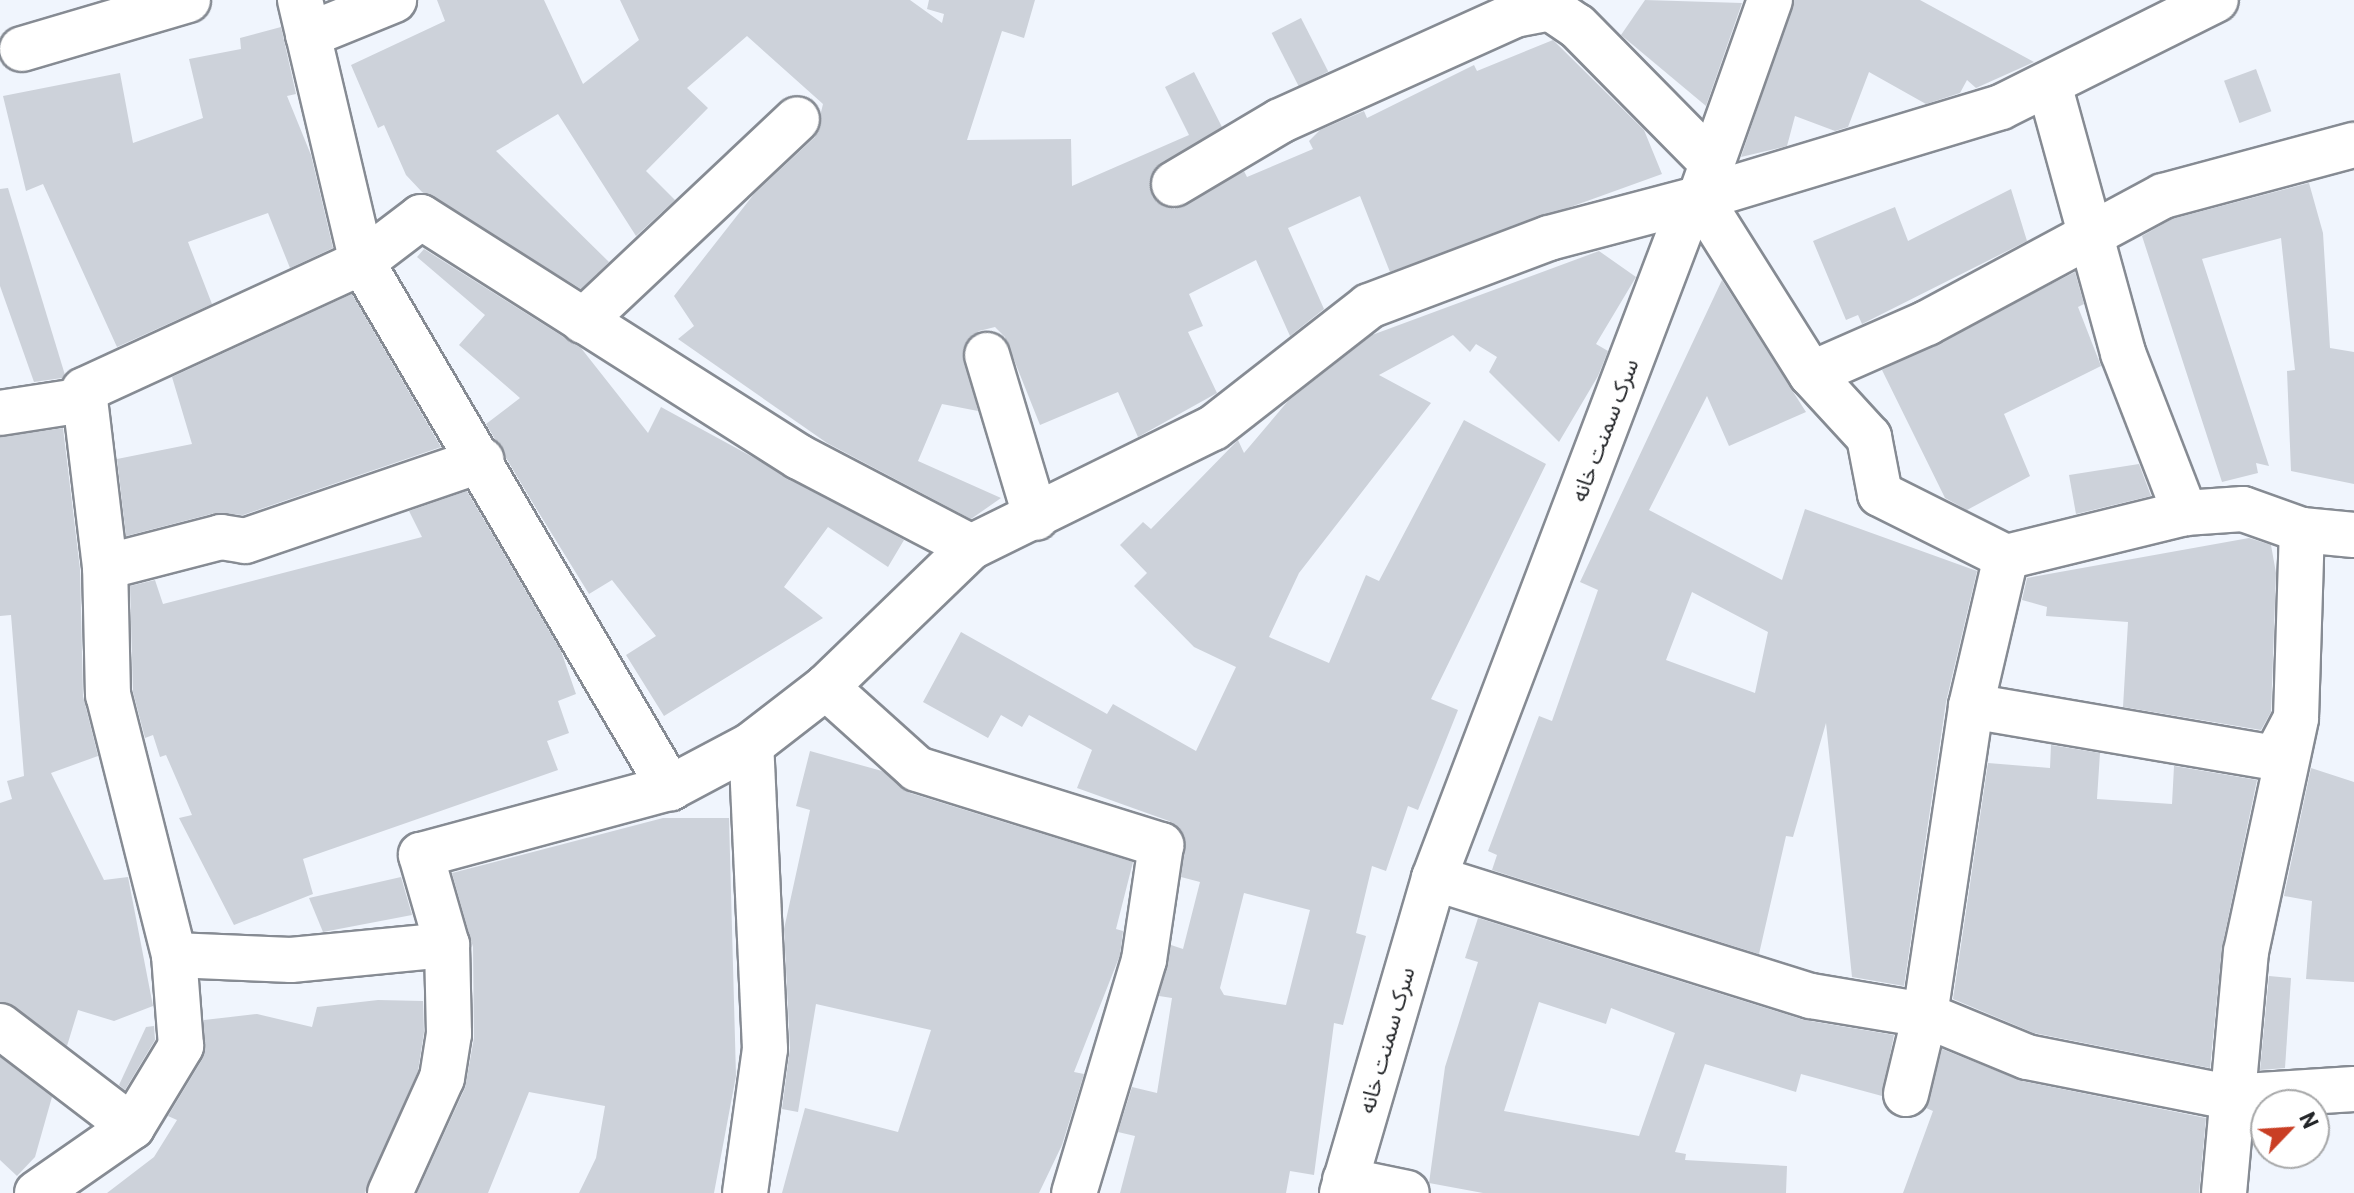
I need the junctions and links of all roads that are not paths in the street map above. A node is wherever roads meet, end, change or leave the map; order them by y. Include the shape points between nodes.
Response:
1 (188, 0) edge
2 (394, 0) edge
3 (1770, 0) edge
4 (2216, 0) edge
5 (304, 17) edge
6 (22, 49) dead end
7 (2049, 84) junction
8 (797, 119) dead end
9 (2354, 145) edge
10 (1705, 180) junction
11 (1174, 184) dead end
12 (2095, 234) junction
13 (362, 262) junction
14 (583, 321) junction
15 (987, 355) dead end
16 (1811, 374) junction
17 (84, 400) junction
18 (0, 413) edge
19 (481, 460) junction
20 (2185, 513) junction
21 (1036, 518) junction
22 (2302, 530) junction
23 (2354, 535) edge
24 (971, 547) junction
25 (2006, 557) junction
26 (105, 567) junction
27 (826, 687) junction
28 (1971, 706) junction
29 (2296, 718) junction
30 (751, 745) junction
31 (670, 788) junction
32 (1434, 878) junction
33 (447, 945) junction
34 (174, 955) junction
35 (1925, 1015) junction
36 (0, 1026) edge
37 (2354, 1089) edge
38 (1906, 1094) dead end
39 (2229, 1097) junction
40 (132, 1127) junction
41 (1343, 1187) edge
42 (37, 1193) edge
43 (390, 1193) edge
44 (745, 1193) edge
45 (1074, 1193) edge
46 (1407, 1193) edge
47 (2224, 1193) edge

1 - 6 street
2 - 5 street
3 - 10 street, سرک سمنت خانه
4 - 7 street
5 - 13 street
7 - 10 street via 2001,107
7 - 12 street
8 - 14 street
9 - 12 street via 2163,196
10 - 11 street via 1577,26 1550,8 1515,15 1280,121
10 - 16 street
10 - 21 street via 1369,306 1213,428
10 - 32 street, سرک سمنت خانه via 1687,213
12 - 16 street
12 - 20 street via 2123,353
13 - 14 street via 421,217
13 - 17 street via 92,386
13 - 19 street
14 - 24 street via 799,457
15 - 21 street
16 - 25 street via 1869,437 1880,494
17 - 18 street
17 - 26 street
19 - 26 street via 245,541 221,537
19 - 31 street
20 - 22 street via 2243,509
20 - 25 street
21 - 24 street
22 - 23 street
22 - 29 street
24 - 27 street
25 - 28 street
26 - 34 street via 108,695
27 - 30 street
27 - 45 street via 917,769 1161,845 1144,960
28 - 29 street via 2275,758
28 - 35 street
29 - 39 street via 2246,952
30 - 31 street
30 - 44 street via 765,1049
31 - 33 street via 421,855
32 - 35 street via 1811,996
32 - 41 street, سرک سمنت خانه
33 - 34 street via 291,960
33 - 43 street via 442,1078
34 - 40 street via 181,1046
35 - 38 street
35 - 39 street via 2027,1057
36 - 40 street
37 - 39 street
39 - 47 street
40 - 42 street
41 - 46 street

